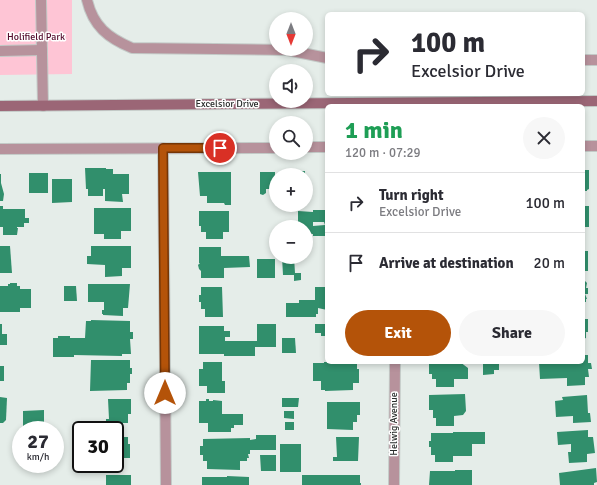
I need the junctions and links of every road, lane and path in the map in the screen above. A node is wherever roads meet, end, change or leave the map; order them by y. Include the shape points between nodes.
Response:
1 (41, 0) edge
2 (87, 0) edge
3 (42, 50) junction
4 (0, 51) edge
5 (325, 58) edge
6 (585, 60) edge
7 (597, 60) edge
8 (597, 101) edge
9 (0, 106) edge
10 (43, 106) junction
11 (585, 146) edge
12 (597, 146) edge
13 (325, 147) edge
14 (163, 148) junction
15 (269, 148) edge
16 (313, 148) edge
17 (0, 149) edge
18 (395, 364) edge
19 (166, 485) edge
20 (394, 485) edge

1 - 3 street
2 - 5 street via 92,17 106,34 132,48 287,50
3 - 4 street
3 - 10 street
6 - 7 street
8 - 10 main road, Excelsior Drive
9 - 10 main road, Excelsior Drive
11 - 12 street
13 - 16 street
14 - 15 street
14 - 17 street
14 - 19 street
18 - 20 street, Helwig Avenue

